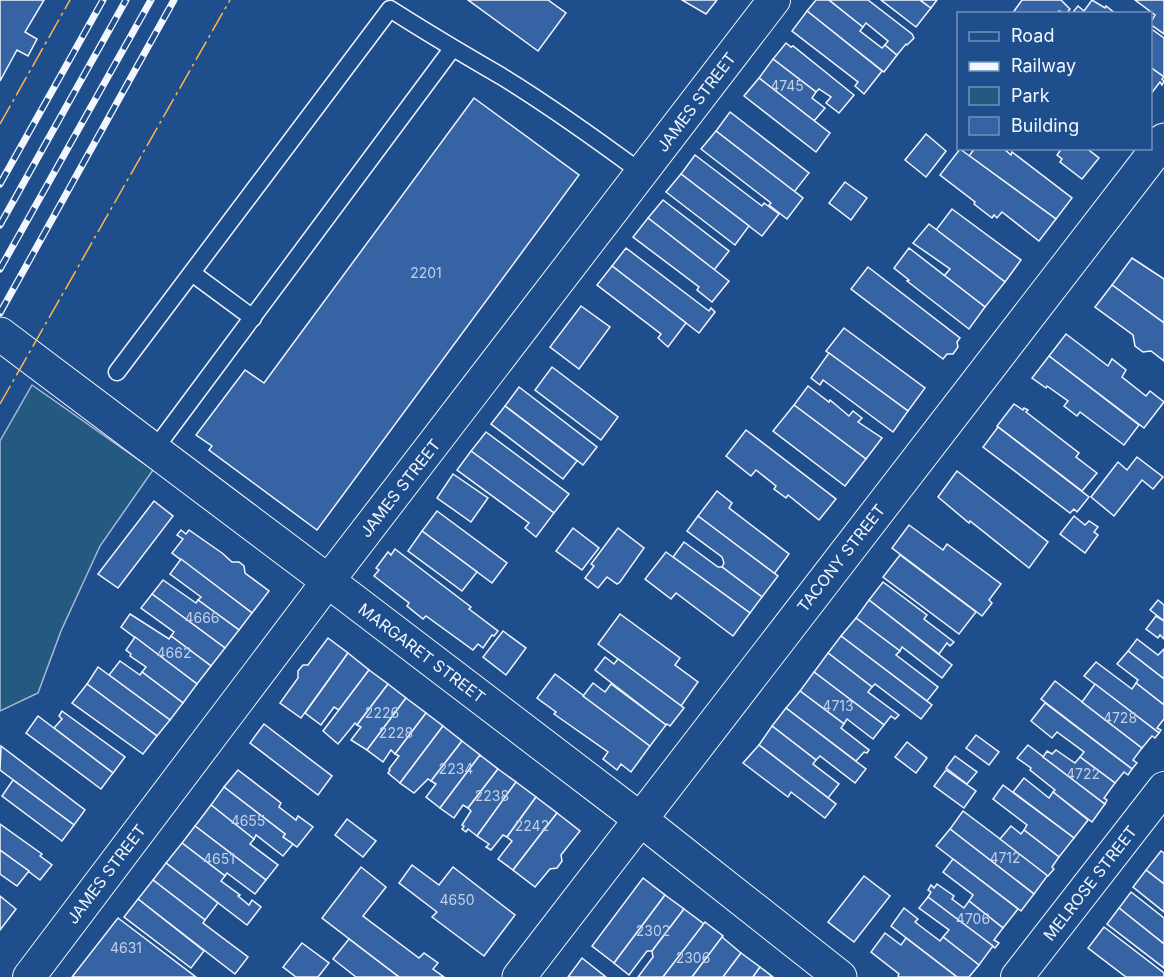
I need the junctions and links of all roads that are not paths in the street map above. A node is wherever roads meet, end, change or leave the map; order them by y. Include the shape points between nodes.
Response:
1 (774, 0) edge
2 (452, 49) junction
3 (1164, 140) edge
4 (642, 173) junction
5 (192, 273) junction
6 (254, 318) junction
7 (0, 334) edge
8 (117, 372) dead end
9 (154, 450) junction
10 (328, 581) junction
11 (1164, 788) edge
12 (640, 819) junction
13 (29, 977) edge
14 (519, 977) edge
15 (840, 977) edge
16 (1017, 977) edge

1 - 4 street, JAMES STREET
2 - 4 lane via 502,77
2 - 5 lane via 390,9
2 - 6 lane
3 - 12 street, TACONY STREET
4 - 10 street, JAMES STREET
5 - 6 lane
5 - 8 lane
6 - 9 lane
7 - 9 street, MARGARET STREET
9 - 10 street, MARGARET STREET
10 - 12 street, MARGARET STREET
10 - 13 street, JAMES STREET
11 - 16 street, MELROSE STREET
12 - 14 street, TACONY STREET
12 - 15 street, MARGARET STREET

